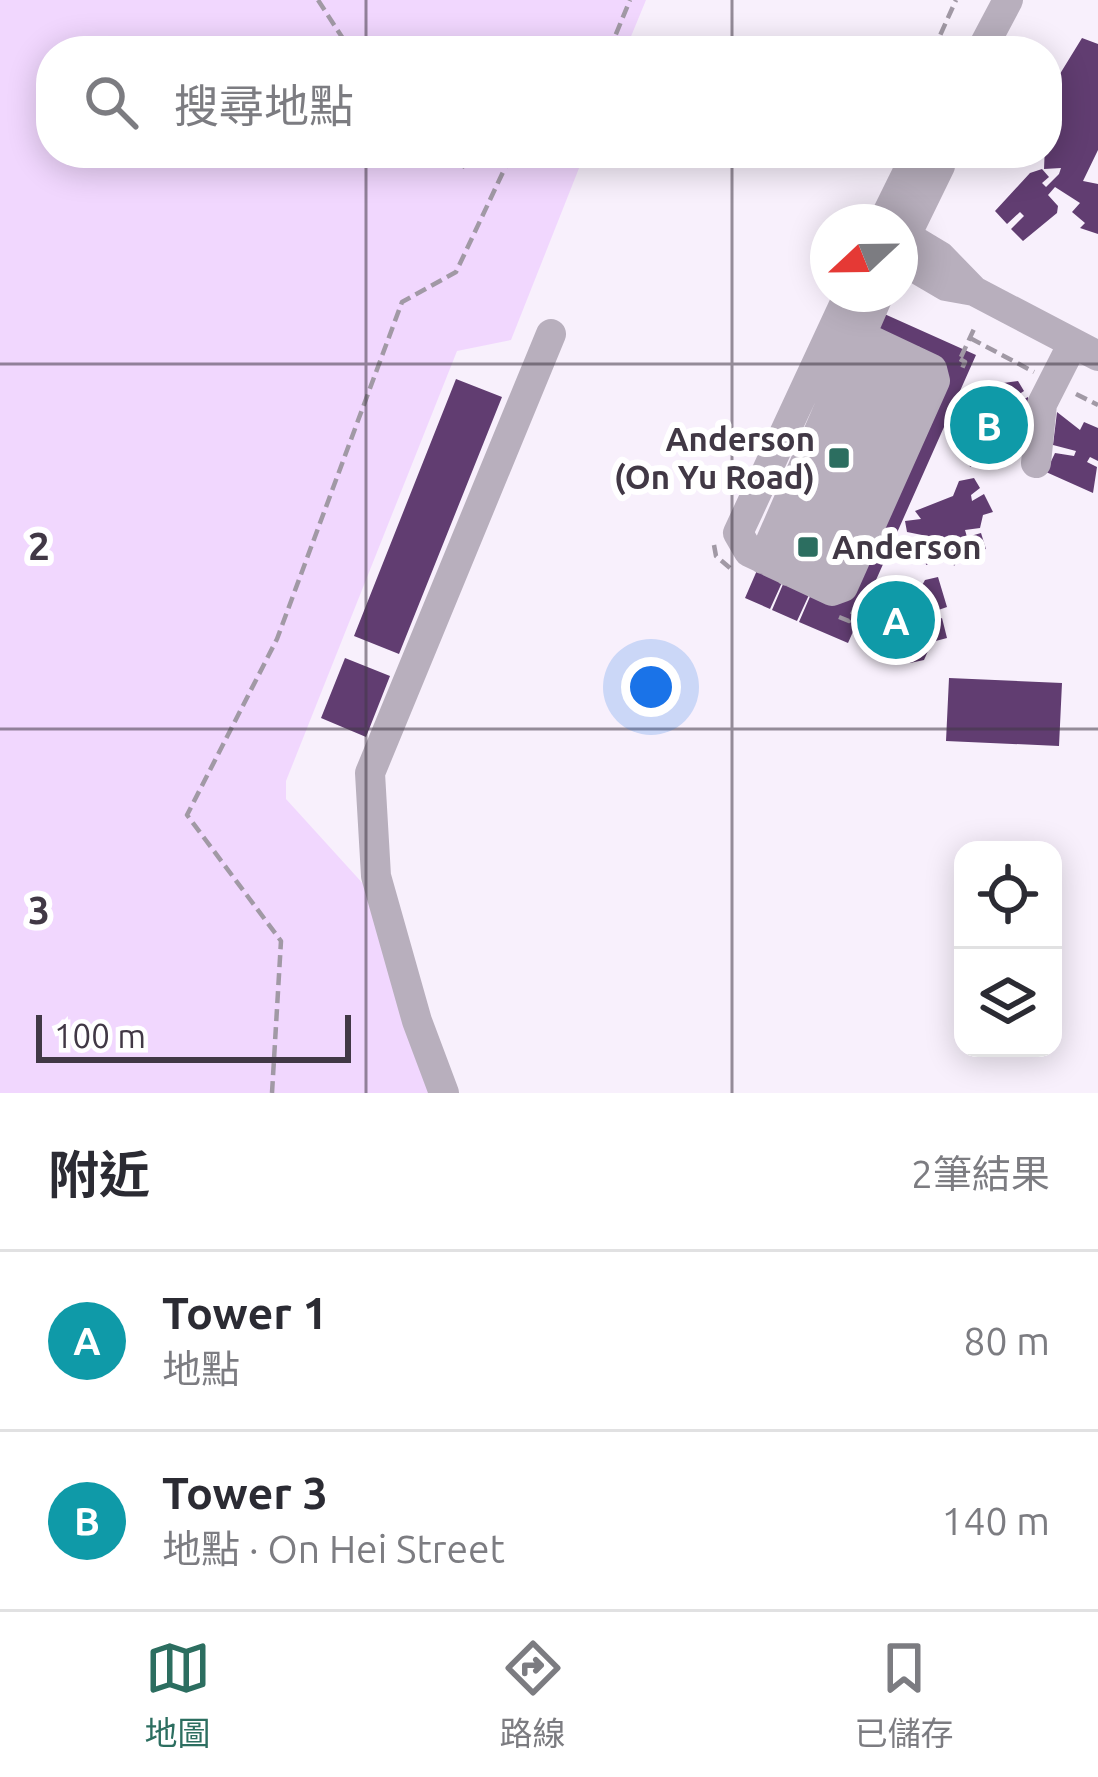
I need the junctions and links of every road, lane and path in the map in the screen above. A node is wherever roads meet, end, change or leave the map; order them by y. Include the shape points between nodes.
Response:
1 (318, 0) edge
2 (631, 0) edge
3 (956, 0) edge
4 (1008, 0) edge
5 (341, 36) edge
6 (615, 36) edge
7 (940, 36) edge
8 (989, 36) edge
9 (505, 168) edge
10 (912, 168) edge
11 (932, 168) edge
12 (902, 204) edge
13 (911, 204) edge
14 (918, 258) edge
15 (841, 312) edge
16 (882, 312) edge
17 (974, 329) dead end
18 (551, 334) dead end
19 (970, 338) junction
20 (888, 348) junction
21 (1085, 349) edge
22 (960, 359) dead end
23 (1015, 361) junction
24 (1010, 372) dead end
25 (1045, 377) dead end
26 (1061, 386) dead end
27 (1098, 405) edge
28 (1036, 463) dead end
29 (789, 571) junction
30 (272, 1093) edge
31 (444, 1093) edge

1 - 5 path
2 - 6 path
3 - 7 path
4 - 8 street
9 - 30 path via 456,272 402,302 277,639 187,815 281,941
10 - 12 street
11 - 13 street
14 - 21 street via 946,286 974,290
15 - 29 street via 738,530 742,547
16 - 20 street
17 - 19 path
18 - 31 street via 370,773 376,876
19 - 22 path
19 - 23 path
20 - 29 street
20 - 29 street via 932,369 935,381 843,587 832,591
21 - 28 street via 1042,404
23 - 24 path
23 - 25 path
26 - 27 path

